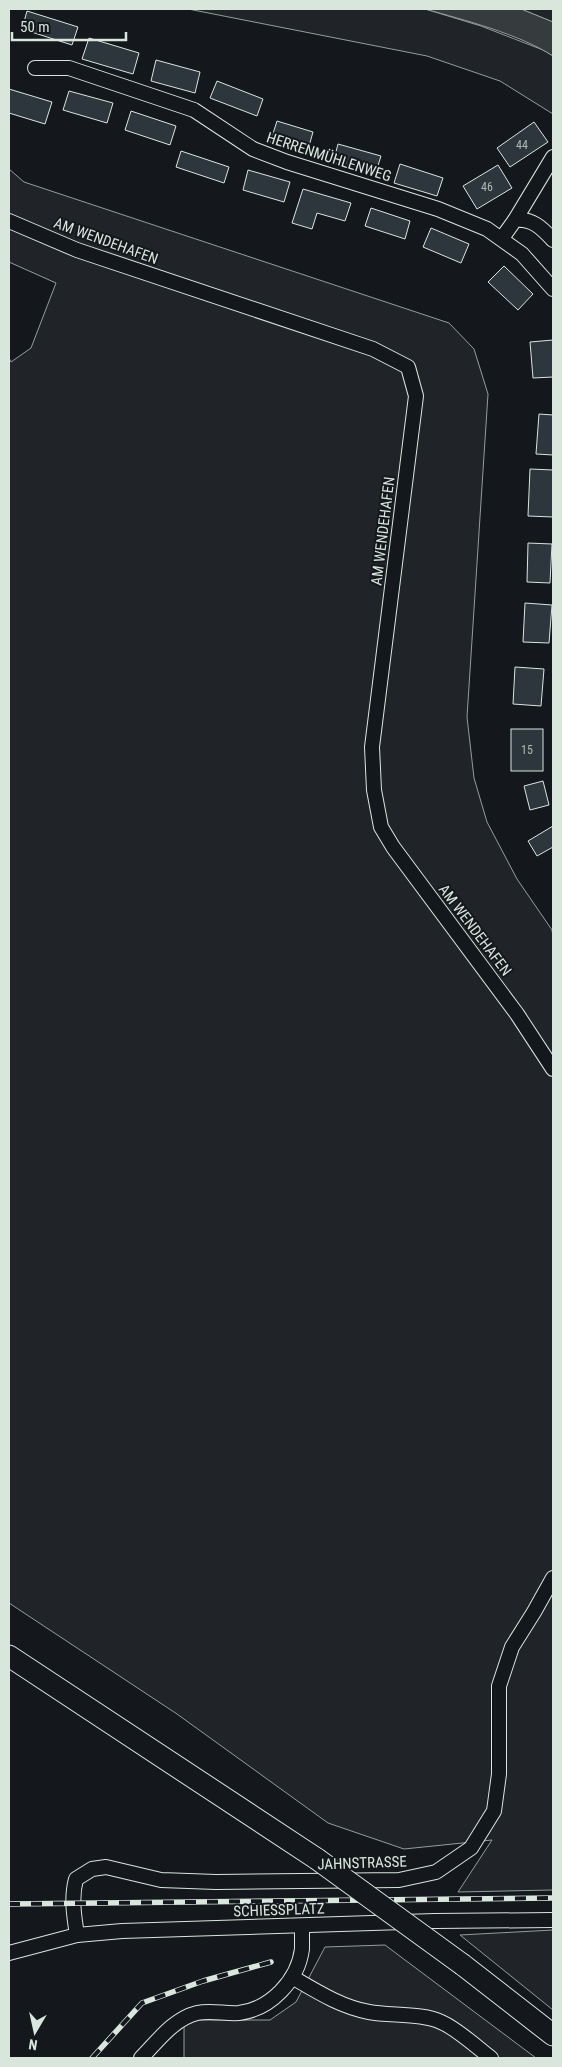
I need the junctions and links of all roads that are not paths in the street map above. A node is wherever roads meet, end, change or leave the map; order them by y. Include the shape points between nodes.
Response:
1 (35, 68) dead end
2 (553, 157) edge
3 (9, 220) edge
4 (514, 220) junction
5 (502, 238) junction
6 (553, 240) edge
7 (553, 289) edge
8 (553, 1069) edge
9 (553, 1578) edge
10 (9, 1656) edge
11 (553, 1920) edge
12 (302, 1926) junction
13 (77, 1935) junction
14 (9, 1953) edge
15 (292, 1977) junction
16 (553, 2035) edge
17 (141, 2058) edge
18 (491, 2058) edge

1 - 5 street, HERRENMÜHLENWEG via 68,68 194,110 253,150 438,209
2 - 4 street
3 - 8 street, AM WENDEHAFEN via 77,250 373,349 408,367 416,396 372,747 374,790 381,827 517,1014
4 - 5 street
4 - 6 street via 526,218
5 - 7 street, HERRENMÜHLENWEG via 522,254
9 - 13 street, JAHNSTRASSE via 512,1647 500,1686 499,1774 494,1812 471,1848 436,1872 399,1880 216,1882 161,1880 106,1867 92,1869 76,1879 73,1888
10 - 16 main road, bridge via 317,1859
11 - 12 street, SCHIESSPLATZ
12 - 13 street, SCHIESSPLATZ
12 - 15 street via 302,1949
13 - 14 street, SCHIESSPLATZ
15 - 17 street via 284,1989 256,2008 239,2013 196,2013 174,2024
15 - 18 street via 352,2008 441,2022

